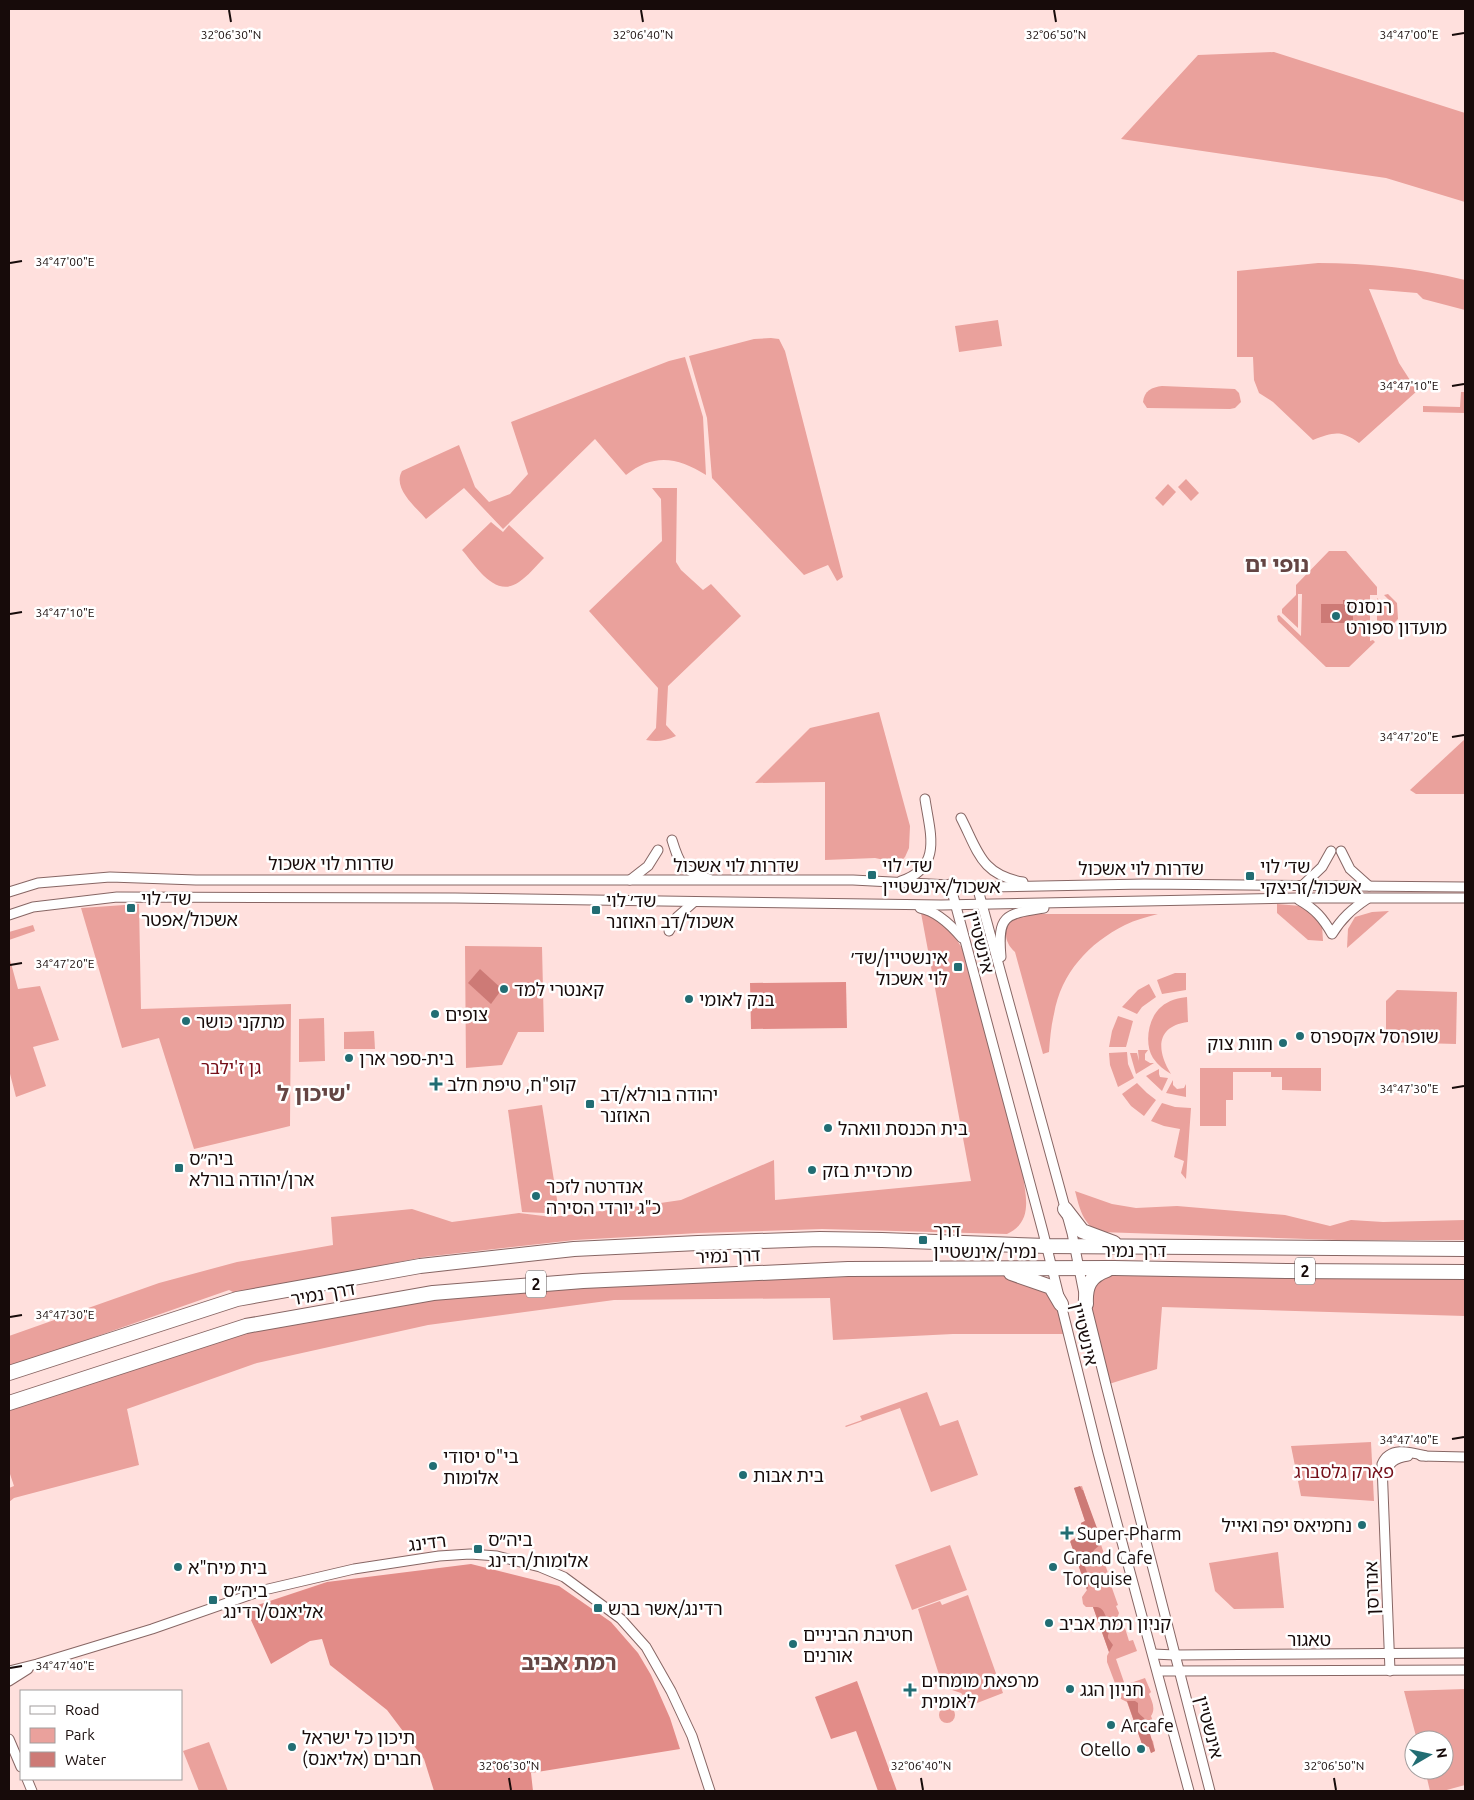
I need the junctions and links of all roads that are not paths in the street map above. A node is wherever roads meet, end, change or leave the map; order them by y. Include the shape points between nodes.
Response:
1 (925, 799) dead end
2 (961, 818) dead end
3 (672, 840) dead end
4 (658, 850) dead end
5 (628, 880) junction
6 (714, 881) junction
7 (894, 883) junction
8 (950, 884) junction
9 (1045, 885) junction
10 (977, 886) junction
11 (1302, 886) junction
12 (1369, 886) junction
13 (1465, 887) edge
14 (9, 892) edge
15 (1297, 898) junction
16 (1368, 898) junction
17 (1465, 898) edge
18 (694, 902) junction
19 (1076, 903) junction
20 (903, 904) junction
21 (954, 904) junction
22 (982, 904) junction
23 (9, 914) edge
24 (669, 931) dead end
25 (965, 944) junction
26 (1004, 982) junction
27 (1066, 1209) junction
28 (1046, 1246) junction
29 (1075, 1246) junction
30 (1122, 1247) junction
31 (1465, 1249) edge
32 (1079, 1268) junction
33 (1114, 1268) junction
34 (996, 1269) junction
35 (1052, 1269) junction
36 (1465, 1272) edge
37 (1061, 1304) junction
38 (1086, 1304) junction
39 (9, 1373) edge
40 (9, 1403) edge
41 (1465, 1457) edge
42 (1465, 1653) edge
43 (1153, 1654) junction
44 (1390, 1655) junction
45 (1175, 1656) junction
46 (37, 1664) junction
47 (1465, 1670) edge
48 (9, 1671) edge
49 (1158, 1671) junction
50 (1178, 1671) junction
51 (1390, 1671) junction
52 (9, 1681) edge
53 (9, 1738) edge
54 (20, 1765) edge
55 (710, 1791) edge
56 (1190, 1791) edge
57 (1210, 1791) edge

1 - 7 street via 930,840 927,865 914,876
2 - 9 street via 986,866 992,871 1013,880
3 - 6 street via 685,868
4 - 5 street via 648,866
5 - 6 street, שדרות לוי אשכול
5 - 14 street, שדרות לוי אשכול via 196,880 110,877 38,883
6 - 7 street, שדרות לוי אשכול via 853,880
7 - 8 street, שדרות לוי אשכול
8 - 10 street, שדרות לוי אשכול
8 - 21 street, אינשטיין
9 - 10 street, שדרות לוי אשכול
9 - 11 street, שדרות לוי אשכול
10 - 22 street, אינשטיין
11 - 12 street, שדרות לוי אשכול
11 - 12 street via 1336,851
12 - 13 street, שדרות לוי אשכול
15 - 16 street, שדרות לוי אשכול
15 - 16 street via 1324,919 1332,934 1341,920
15 - 19 street, שדרות לוי אשכול
16 - 17 street, שדרות לוי אשכול
18 - 20 street, שדרות לוי אשכול
18 - 23 street, שדרות לוי אשכול via 117,898 33,907
18 - 24 street via 677,917
19 - 22 street, שדרות לוי אשכול
19 - 26 street via 1014,913 1007,918 1000,940
20 - 21 street, שדרות לוי אשכול
20 - 25 street via 931,911 958,932
21 - 22 street, שדרות לוי אשכול
21 - 25 street, אינשטיין
22 - 26 street, אינשטיין
25 - 28 street, אינשטיין
26 - 27 street, אינשטיין
27 - 29 street, אינשטיין
27 - 30 highway via 1082,1232
28 - 29 highway, דרך נמיר / 2
28 - 35 street, אינשטיין
28 - 39 highway, דרך נמיר / 2 via 820,1239 574,1249 420,1266 237,1299
29 - 30 highway, דרך נמיר / 2
29 - 32 street, אינשטיין
30 - 31 highway, דרך נמיר / 2
32 - 33 highway, דרך נמיר / 2
32 - 35 highway, דרך נמיר / 2
32 - 38 street, אינשטיין
33 - 36 highway, דרך נמיר / 2
33 - 38 highway via 1097,1274 1089,1281
34 - 35 highway, דרך נמיר / 2
34 - 37 highway via 1051,1287
34 - 40 highway, דרך נמיר / 2 via 700,1274 433,1292 246,1326
35 - 37 street, אינשטיין
37 - 43 street, אינשטיין
38 - 45 street, אינשטיין
41 - 44 street, אנדרסן via 1408,1452 1385,1457 1382,1464
42 - 44 street, טאגור
43 - 45 street, טאגור
43 - 49 street, אינשטיין
44 - 45 street, טאגור
44 - 51 street, אנדרסן
45 - 50 street, אינשטיין
46 - 48 street, רדינג
46 - 52 street, רדינג
46 - 55 street, רדינג via 152,1630 264,1590 346,1570 438,1556 497,1556 564,1577 622,1620 646,1646 692,1736
47 - 51 street, טאגור
49 - 50 street, טאגור
49 - 56 street, אינשטיין
50 - 51 street, טאגור
50 - 57 street, אינשטיין
53 - 54 street

